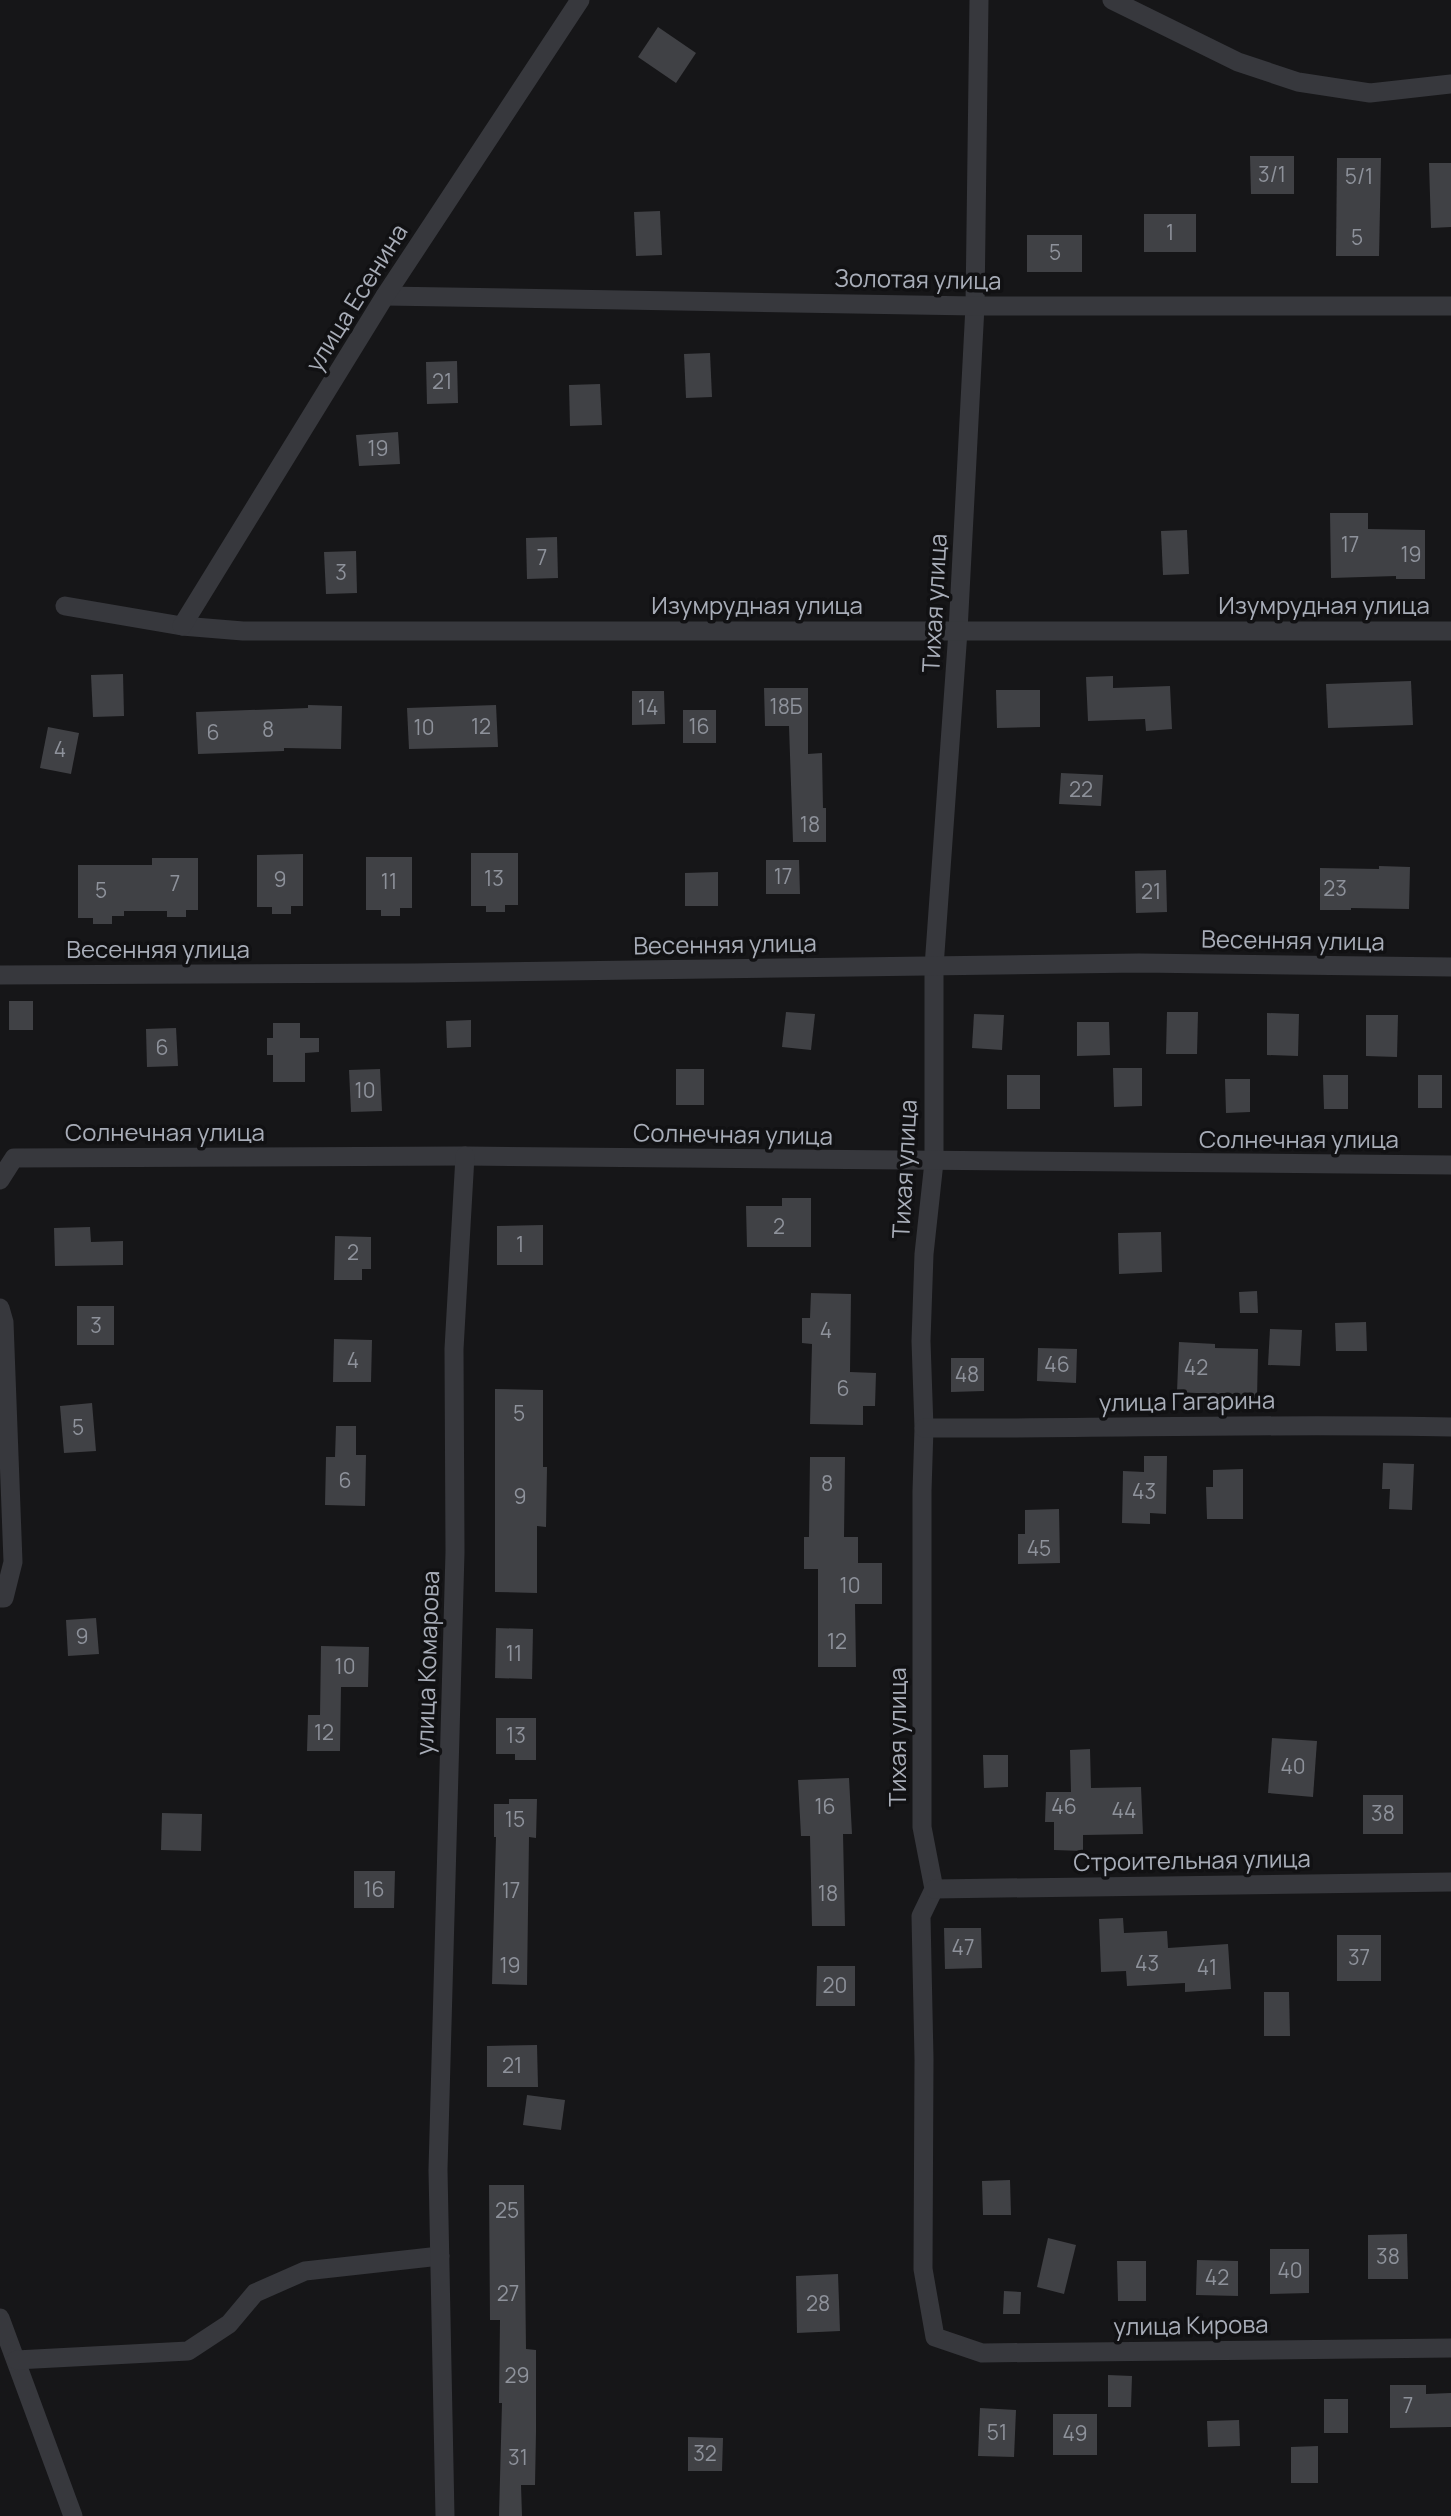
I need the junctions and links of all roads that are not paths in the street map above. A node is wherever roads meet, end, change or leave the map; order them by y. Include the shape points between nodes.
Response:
1 (580, 0) edge
2 (979, 0) edge
3 (1112, 0) edge
4 (1451, 84) edge
5 (385, 296) junction
6 (975, 306) junction
7 (1451, 306) edge
8 (65, 606) dead end
9 (181, 626) junction
10 (958, 631) junction
11 (1451, 631) edge
12 (934, 967) junction
13 (1451, 967) edge
14 (0, 975) edge
15 (465, 1156) junction
16 (933, 1162) junction
17 (1451, 1166) edge
18 (0, 1180) edge
19 (0, 1308) edge
20 (1451, 1427) edge
21 (924, 1428) junction
22 (2, 1598) edge
23 (1451, 1882) edge
24 (934, 1889) junction
25 (440, 2256) junction
26 (0, 2318) edge
27 (1451, 2348) edge
28 (16, 2360) junction
29 (73, 2516) edge
30 (445, 2516) edge

1 - 5 street, улица Есенина
2 - 6 street, Тихая улица
3 - 4 street via 1238,62 1298,82 1370,93
5 - 6 street, Золотая улица
5 - 9 street, улица Есенина
6 - 7 street, Золотая улица
6 - 10 street, Тихая улица
8 - 9 street, Изумрудная улица
9 - 10 street, Изумрудная улица via 243,631
10 - 11 street, Изумрудная улица
10 - 12 street, Тихая улица
12 - 13 street, Весенняя улица via 1139,963
12 - 14 street, Весенняя улица
12 - 16 street, Тихая улица
15 - 16 street, Солнечная улица
15 - 18 street, Солнечная улица via 14,1158
15 - 25 street, улица Комарова via 454,1349 455,1552 438,2170
16 - 17 street, Солнечная улица
16 - 21 street, Тихая улица via 923,1279
19 - 22 street via 13,1562
20 - 21 street, улица Гагарина
21 - 24 street, Тихая улица via 922,1827
23 - 24 street, Строительная улица
24 - 27 street, улица Кирова via 921,1916 923,2269 934,2337 982,2353
25 - 28 street via 305,2272 255,2293 229,2324 188,2351
25 - 30 street, улица Комарова
26 - 28 street
28 - 29 street

